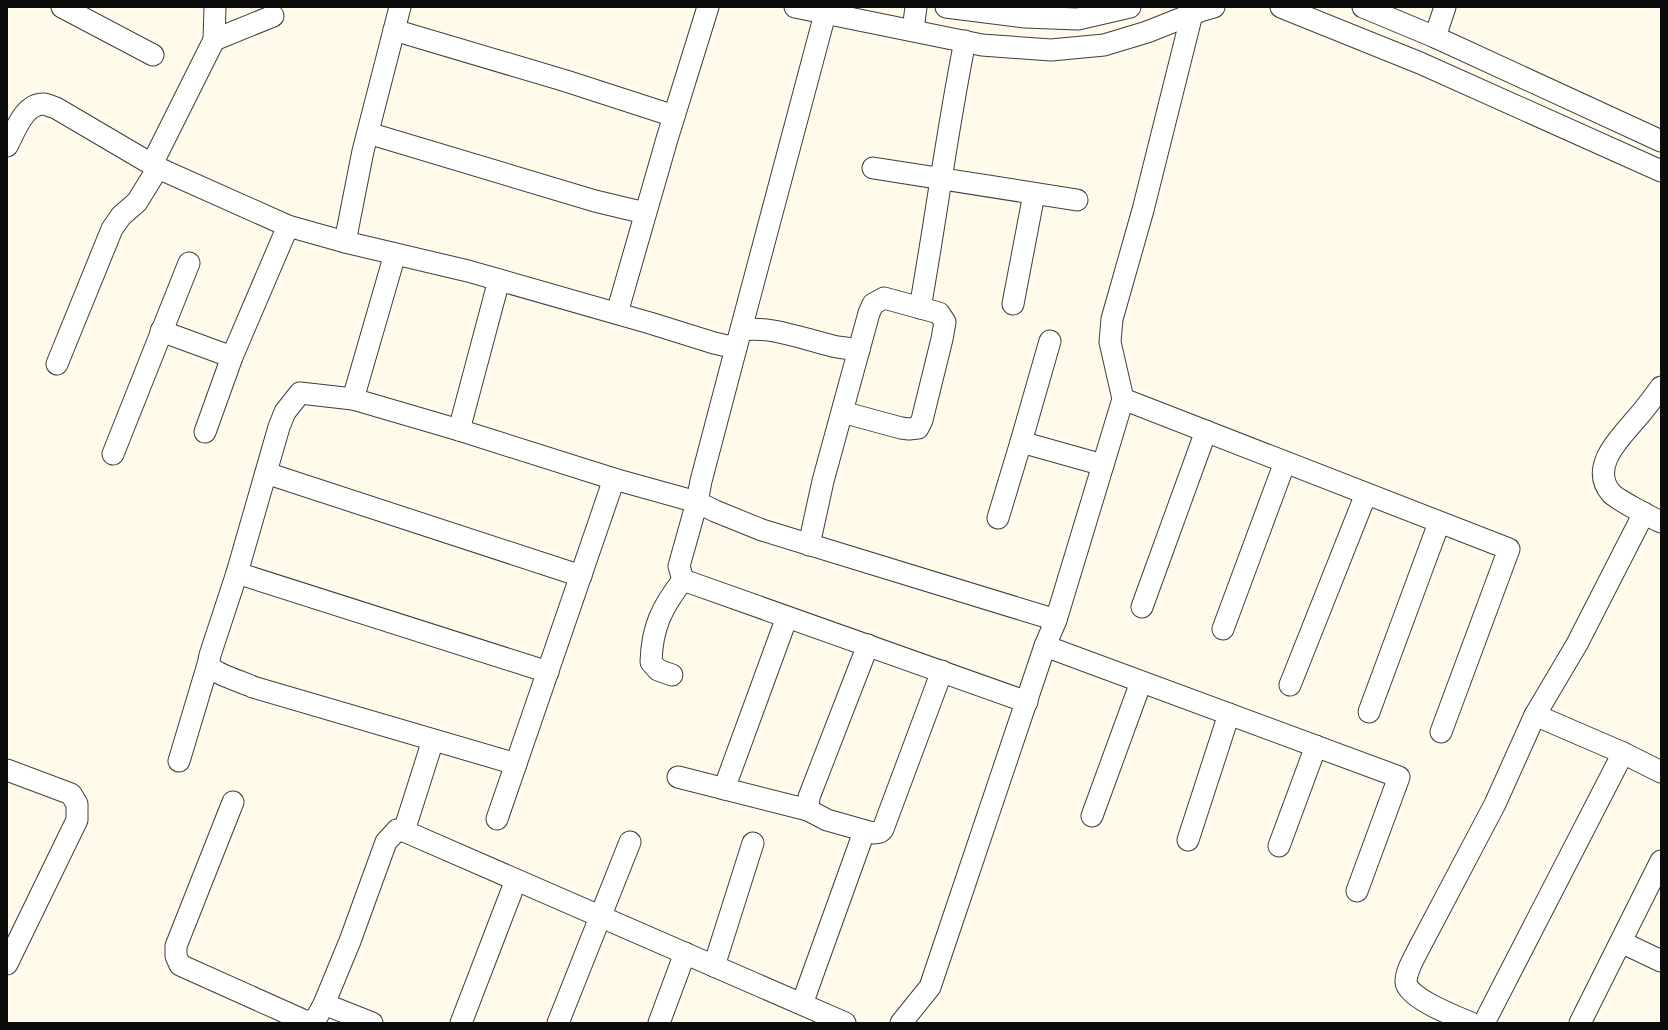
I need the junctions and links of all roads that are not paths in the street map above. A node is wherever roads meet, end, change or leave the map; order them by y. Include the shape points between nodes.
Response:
1 (62, 7) edge
2 (215, 7) edge
3 (400, 7) edge
4 (708, 7) edge
5 (795, 7) edge
6 (916, 7) edge
7 (946, 7) edge
8 (1130, 7) edge
9 (1214, 7) edge
10 (1281, 7) edge
11 (1363, 7) edge
12 (1445, 7) edge
13 (825, 14) junction
14 (1192, 14) junction
15 (273, 16) dead end
16 (394, 30) junction
17 (912, 30) junction
18 (1436, 37) junction
19 (214, 40) junction
20 (966, 41) junction
21 (153, 55) dead end
22 (674, 116) junction
23 (368, 133) junction
24 (1661, 141) edge
25 (7, 146) edge
26 (155, 166) junction
27 (873, 168) dead end
28 (1661, 171) edge
29 (941, 177) junction
30 (1034, 194) junction
31 (1077, 200) dead end
32 (646, 213) junction
33 (288, 226) junction
34 (345, 242) junction
35 (394, 254) junction
36 (190, 263) dead end
37 (500, 280) junction
38 (1013, 304) dead end
39 (920, 308) junction
40 (617, 313) junction
41 (161, 331) junction
42 (739, 339) junction
43 (1050, 341) dead end
44 (859, 350) junction
45 (232, 357) junction
46 (57, 364) dead end
47 (1661, 388) edge
48 (353, 399) junction
49 (1123, 399) junction
50 (842, 412) junction
51 (459, 430) junction
52 (1206, 431) junction
53 (205, 432) dead end
54 (1022, 442) junction
55 (113, 454) dead end
56 (1285, 462) junction
57 (1104, 465) junction
58 (266, 473) junction
59 (614, 479) junction
60 (1366, 494) junction
61 (697, 502) junction
62 (998, 518) dead end
63 (1652, 518) edge
64 (1439, 523) junction
65 (809, 545) junction
66 (237, 573) junction
67 (581, 576) junction
68 (683, 580) junction
69 (1142, 607) dead end
70 (787, 617) junction
71 (1056, 620) junction
72 (1223, 629) dead end
73 (868, 645) junction
74 (1045, 646) junction
75 (209, 661) junction
76 (548, 672) junction
77 (942, 672) junction
78 (672, 676) dead end
79 (1141, 682) junction
80 (1290, 685) dead end
81 (1027, 702) junction
82 (1369, 712) dead end
83 (1229, 714) junction
84 (1536, 714) junction
85 (1441, 732) dead end
86 (433, 740) junction
87 (1316, 746) junction
88 (1623, 753) junction
89 (179, 761) dead end
90 (516, 764) junction
91 (7, 770) edge
92 (1661, 772) edge
93 (678, 777) dead end
94 (724, 789) junction
95 (233, 802) dead end
96 (808, 810) junction
97 (1092, 816) dead end
98 (497, 819) dead end
99 (404, 831) junction
100 (864, 832) junction
101 (1188, 840) dead end
102 (630, 842) dead end
103 (753, 843) dead end
104 (1278, 846) dead end
105 (1661, 861) edge
106 (516, 880) junction
107 (1357, 891) dead end
108 (600, 916) junction
109 (1620, 942) junction
110 (685, 953) junction
111 (1661, 961) edge
112 (7, 964) edge
113 (714, 966) junction
114 (324, 1004) junction
115 (802, 1004) junction
116 (372, 1023) edge
117 (461, 1023) edge
118 (558, 1023) edge
119 (659, 1023) edge
120 (845, 1023) edge
121 (902, 1023) edge
122 (1470, 1023) edge
123 (1484, 1023) edge
124 (1580, 1023) edge

1 - 21 street
2 - 19 street
3 - 16 street
4 - 22 street
5 - 13 street
6 - 17 street
7 - 8 street via 1025,17 1078,19
9 - 14 street
10 - 28 street via 1427,67
11 - 18 street
12 - 18 street
13 - 17 street
13 - 42 street
14 - 20 street via 1147,32 1104,45 1050,50 982,45
14 - 49 street via 1143,210 1112,319 1110,342
15 - 19 street
16 - 22 street
16 - 23 street
17 - 20 street
18 - 24 street
19 - 26 street
20 - 29 street
22 - 32 street
23 - 32 street via 595,201
23 - 34 street
25 - 26 street via 18,124 31,107 43,104 56,108
26 - 33 street
26 - 46 street via 137,202 121,216 112,229
27 - 29 street
29 - 30 street
29 - 39 street
30 - 31 street
30 - 38 street
32 - 40 street
33 - 34 street
33 - 45 street
34 - 35 street
35 - 37 street
35 - 48 street
36 - 41 street
37 - 40 street
37 - 51 street
39 - 44 street via 884,298 873,304
39 - 50 street via 939,313 945,322 918,428 909,429
40 - 42 street via 714,343
41 - 45 street
41 - 55 street
42 - 44 street via 756,328 791,334 830,346
42 - 61 street
43 - 54 street
44 - 50 street
45 - 53 street
47 - 63 street via 1613,447 1603,471 1606,485 1612,494
48 - 51 street
48 - 58 street via 300,393 285,412
49 - 52 street
49 - 57 street
50 - 65 street
51 - 59 street
52 - 56 street
52 - 69 street
54 - 57 street
54 - 62 street
56 - 60 street
56 - 72 street
57 - 71 street
58 - 66 street
58 - 67 street
59 - 61 street
59 - 67 street
60 - 64 street
60 - 80 street
61 - 65 street via 762,530
61 - 68 street via 679,566
63 - 84 street
64 - 82 street
64 - 85 street via 1510,549
65 - 71 street
66 - 75 street
66 - 76 street
67 - 76 street
68 - 70 street
68 - 78 street via 661,613 651,651 651,662 658,670
70 - 73 street
70 - 94 street
71 - 74 street
73 - 77 street
73 - 96 street via 809,797
74 - 79 street
74 - 81 street
75 - 86 street via 216,672 253,686
75 - 89 street
76 - 90 street
77 - 81 street
77 - 100 street via 883,829 880,832
79 - 83 street
79 - 97 street
81 - 121 street via 930,987
83 - 87 street
83 - 101 street
84 - 88 street
84 - 122 street via 1495,804 1418,950 1406,982 1411,992
86 - 90 street
86 - 99 street
87 - 104 street
87 - 107 street via 1399,777
88 - 92 street
88 - 123 street
90 - 98 street
91 - 112 street via 71,794 77,804 77,820
93 - 94 street
94 - 96 street
95 - 114 street via 176,946 176,956 180,964 305,1021 312,1021 317,1017
96 - 100 street via 827,820
99 - 106 street
99 - 114 street via 397,830 386,842
100 - 115 street
102 - 108 street
103 - 113 street
105 - 109 street
106 - 108 street
106 - 117 street
108 - 110 street
108 - 118 street
109 - 111 street
109 - 124 street
110 - 113 street
110 - 119 street
113 - 115 street
114 - 116 street
115 - 120 street

